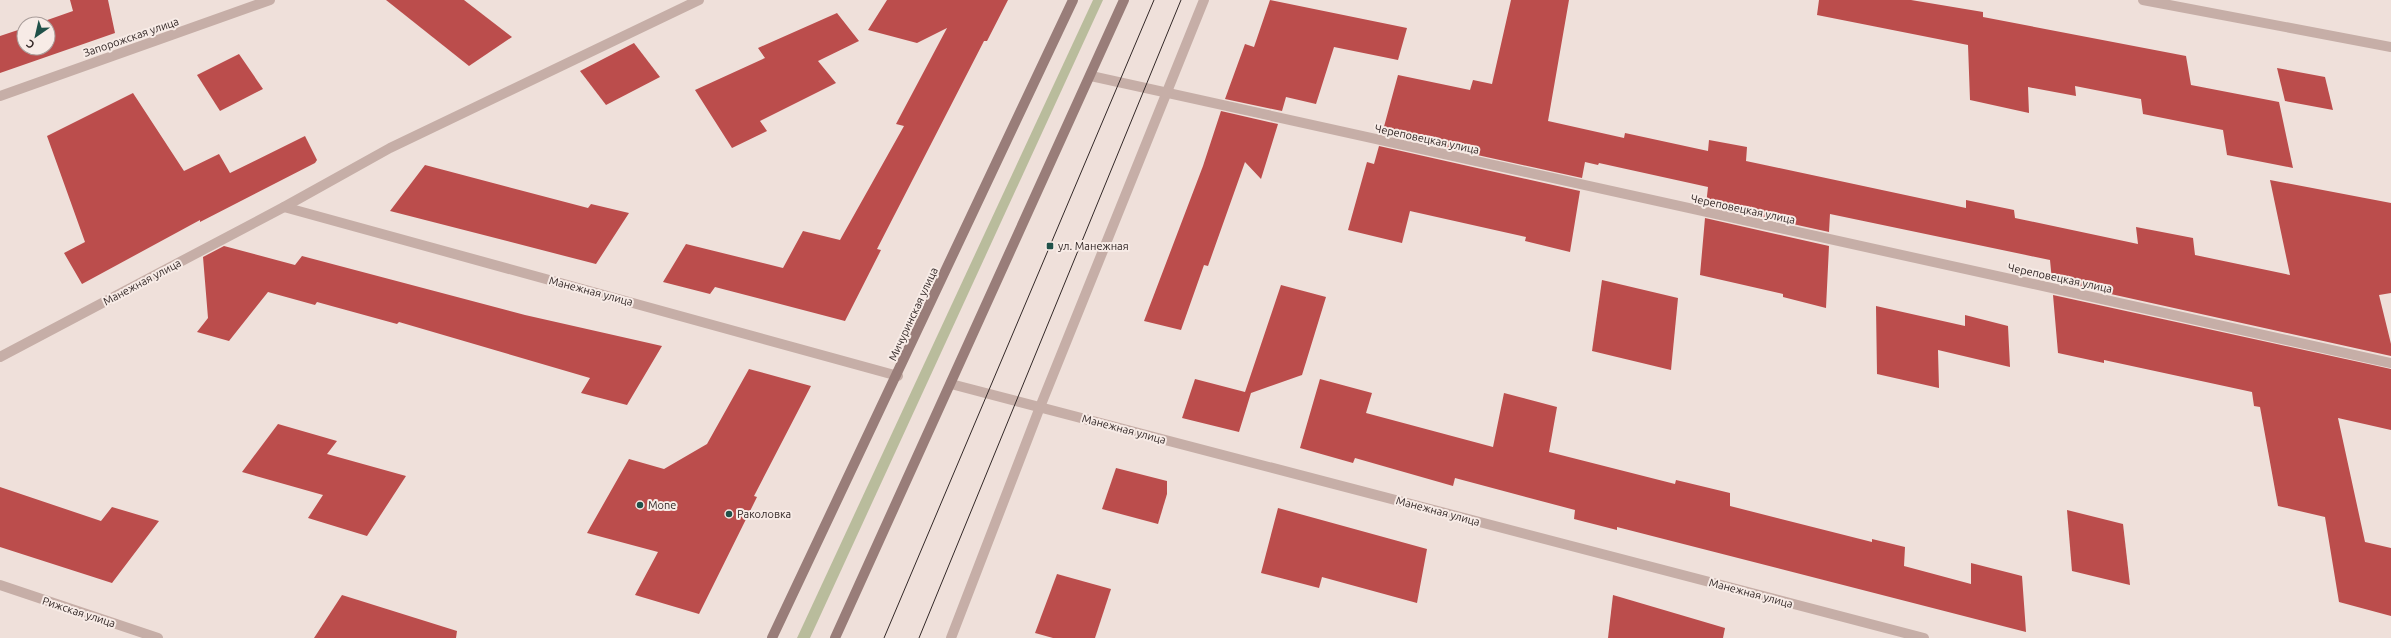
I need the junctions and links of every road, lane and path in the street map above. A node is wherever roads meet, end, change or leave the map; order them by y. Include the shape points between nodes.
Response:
1 (270, 0) edge
2 (698, 0) edge
3 (1073, 0) edge
4 (1124, 0) edge
5 (1204, 0) edge
6 (2143, 0) edge
7 (2391, 47) edge
8 (1091, 76) junction
9 (1166, 94) junction
10 (0, 96) edge
11 (284, 207) junction
12 (0, 357) edge
13 (2391, 363) edge
14 (898, 376) junction
15 (951, 384) junction
16 (1040, 407) junction
17 (0, 586) edge
18 (158, 638) edge
19 (772, 638) edge
20 (835, 638) edge
21 (951, 638) edge
22 (1924, 638) edge

1 - 10 street, Запорожская улица
2 - 11 street, Манежная улица via 390,148
3 - 14 main road, Мичуринская улица
4 - 8 main road
5 - 9 street
6 - 7 street
8 - 9 street, Череповецкая улица
8 - 15 main road
9 - 13 street, Череповецкая улица
9 - 16 street
11 - 12 street, Манежная улица
11 - 14 street, Манежная улица
14 - 19 main road, Мичуринская улица
15 - 16 street, Манежная улица
15 - 20 main road
16 - 21 street
16 - 22 street, Манежная улица
17 - 18 street, Рижская улица

